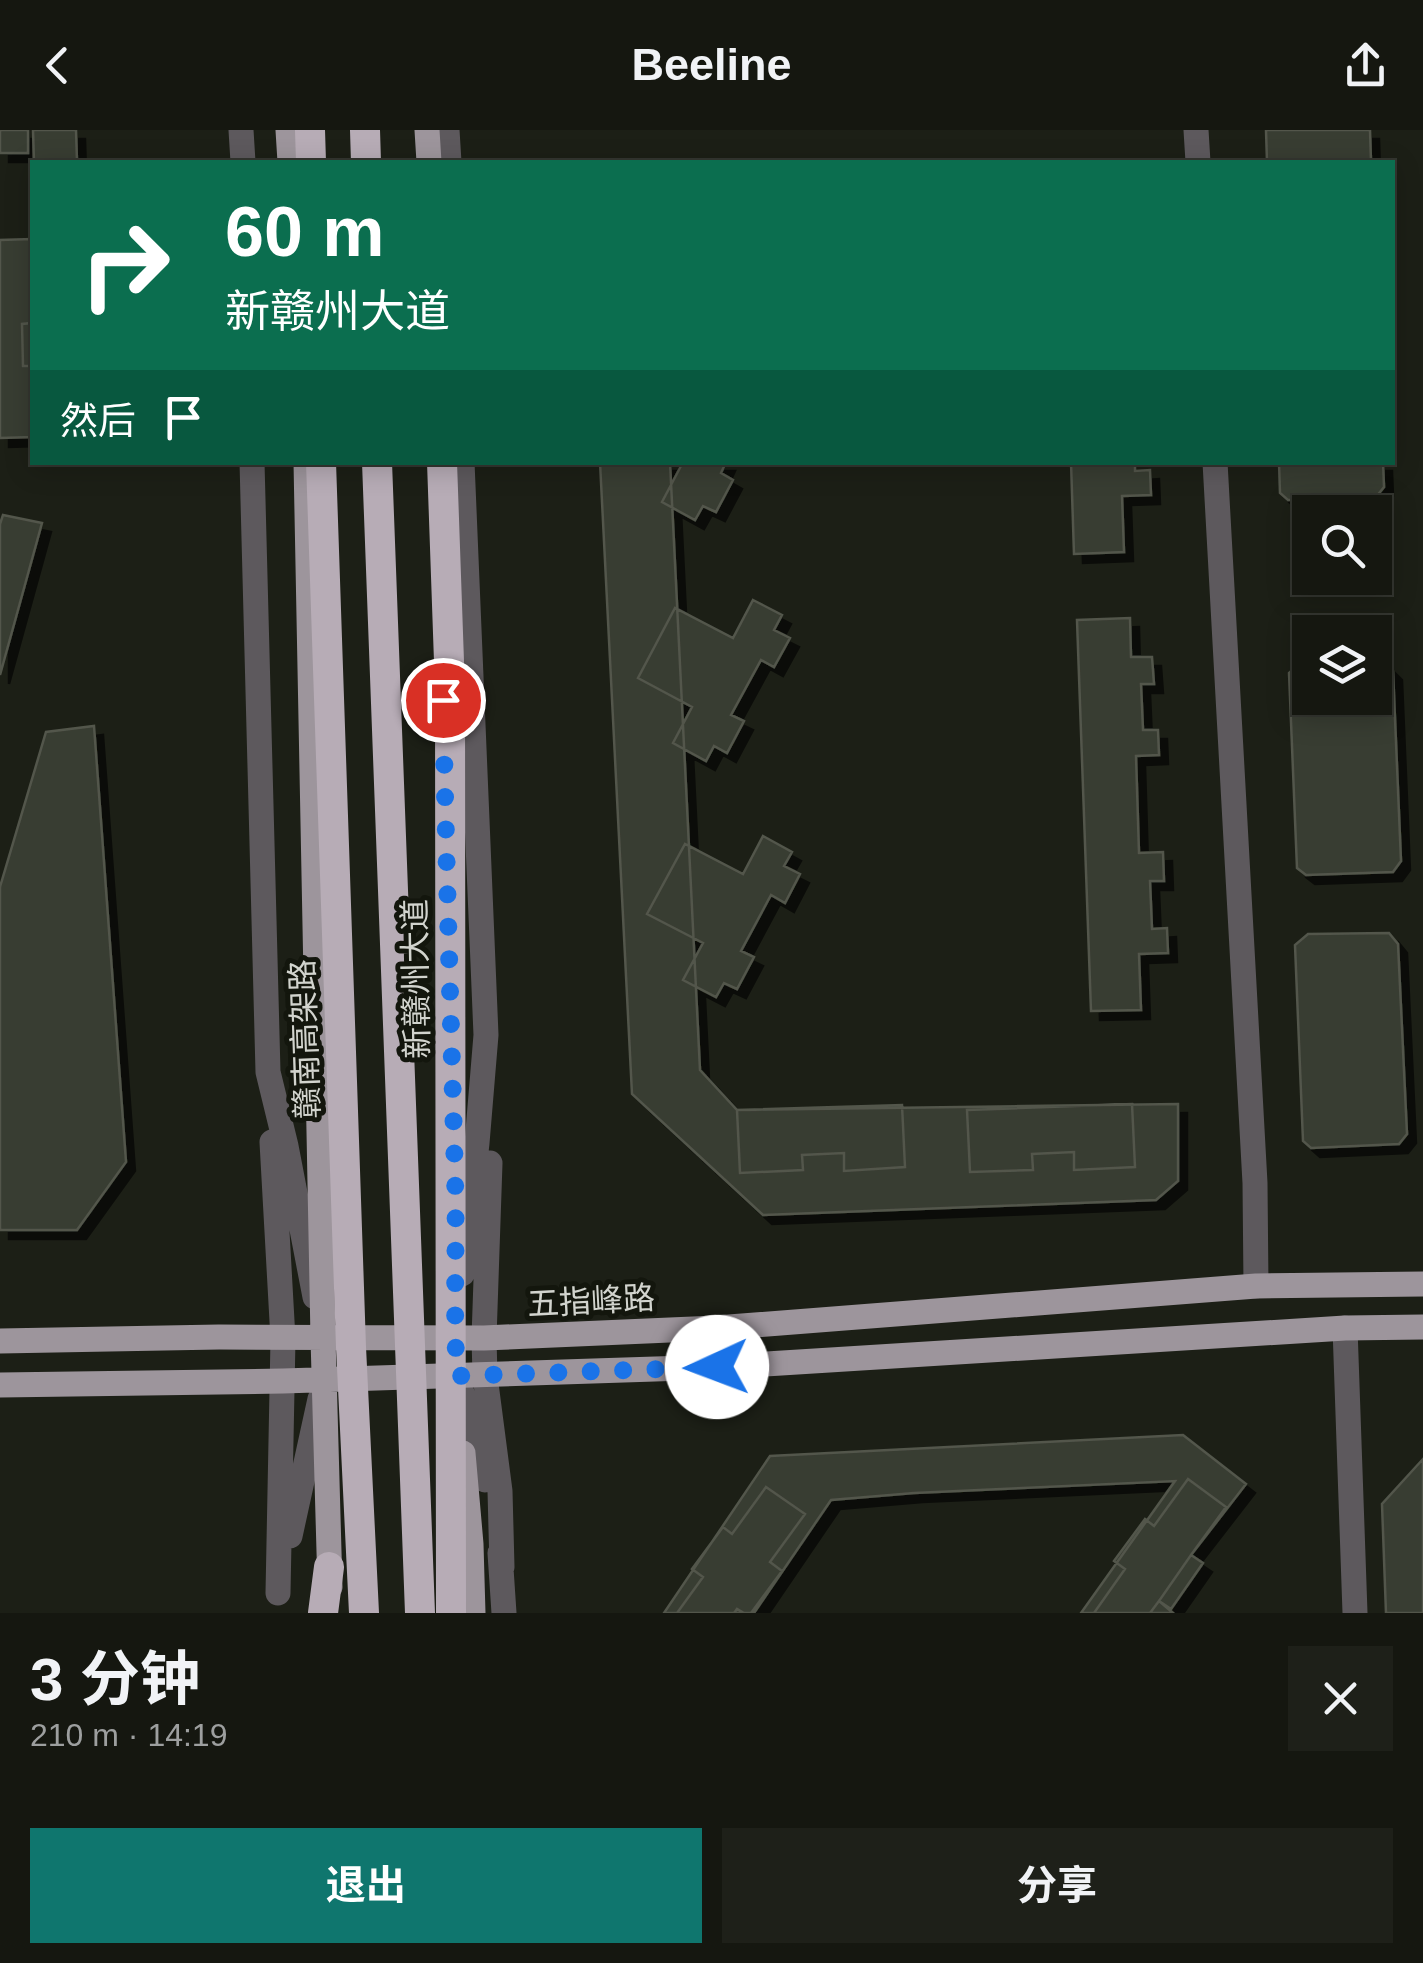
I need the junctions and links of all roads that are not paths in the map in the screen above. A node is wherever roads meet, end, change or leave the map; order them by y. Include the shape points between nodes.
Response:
1 (241, 130) edge
2 (288, 130) edge
3 (310, 130) edge
4 (365, 130) edge
5 (426, 130) edge
6 (448, 130) edge
7 (1196, 130) edge
8 (243, 160) edge
9 (290, 160) edge
10 (311, 160) edge
11 (366, 160) edge
12 (429, 160) edge
13 (449, 160) edge
14 (1198, 160) edge
15 (252, 465) edge
16 (306, 465) edge
17 (321, 465) edge
18 (378, 465) edge
19 (440, 465) edge
20 (440, 465) edge
21 (462, 465) edge
22 (1214, 465) edge
23 (486, 1035) junction
24 (268, 1072) junction
25 (1423, 1284) edge
26 (1256, 1286) junction
27 (1423, 1327) edge
28 (1345, 1328) junction
29 (322, 1338) junction
30 (484, 1338) junction
31 (283, 1339) junction
32 (454, 1339) junction
33 (0, 1342) edge
34 (457, 1376) junction
35 (485, 1376) junction
36 (324, 1380) junction
37 (283, 1382) junction
38 (0, 1385) edge
39 (329, 1567) junction
40 (502, 1568) junction
41 (278, 1603) edge
42 (323, 1613) edge
43 (332, 1613) edge
44 (364, 1613) edge
45 (420, 1613) edge
46 (451, 1613) edge
47 (473, 1613) edge
48 (504, 1613) edge
49 (1354, 1613) edge

1 - 8 street
2 - 9 main road
3 - 10 highway
4 - 11 highway
5 - 12 main road
6 - 13 street
7 - 14 street
15 - 24 street
16 - 29 main road
17 - 44 highway, 赣南高架路, bridge
18 - 45 highway, bridge
19 - 32 main road, 新赣州大道
20 - 46 highway, bridge via 450,710
21 - 23 street
22 - 26 street
23 - 30 street
23 - 32 street
24 - 29 street
24 - 31 street
25 - 26 main road, 五指峰路
26 - 30 main road, 五指峰路 via 716,1328
27 - 28 main road
28 - 35 main road
28 - 49 street
29 - 31 main road, 五指峰路
29 - 32 main road, 五指峰路
29 - 36 main road
30 - 32 main road, 五指峰路
30 - 35 street
31 - 33 main road, 五指峰路
31 - 37 street
32 - 34 main road, 新赣州大道
34 - 35 main road
34 - 36 main road
34 - 40 street
34 - 47 main road, 新赣州大道
35 - 40 street
36 - 37 main road
36 - 39 main road
36 - 41 street
37 - 38 main road
37 - 41 street
39 - 42 highway
39 - 43 main road
40 - 48 street

